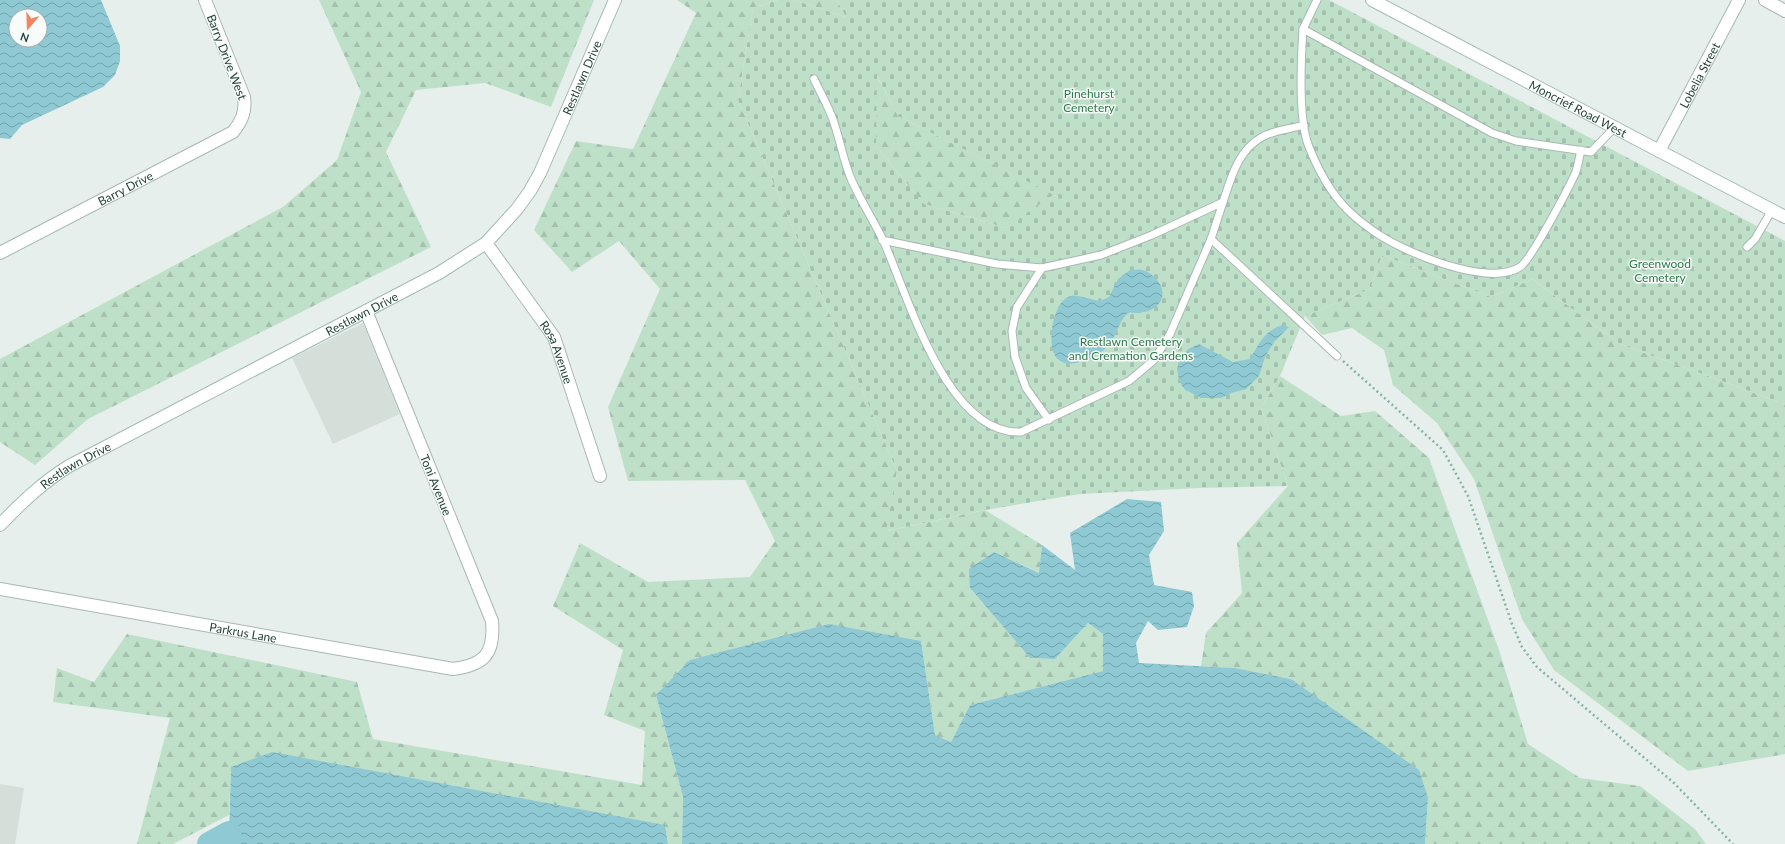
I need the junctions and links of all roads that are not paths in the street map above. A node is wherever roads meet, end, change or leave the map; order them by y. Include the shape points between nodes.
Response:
1 (205, 0) edge
2 (615, 0) edge
3 (1317, 0) edge
4 (1372, 0) edge
5 (1739, 0) edge
6 (1765, 0) edge
7 (1785, 10) edge
8 (1303, 29) junction
9 (814, 79) dead end
10 (244, 115) joint
11 (1304, 125) junction
12 (1614, 127) junction
13 (1581, 150) junction
14 (1659, 151) junction
15 (1223, 202) junction
16 (1772, 210) junction
17 (1785, 217) edge
18 (1211, 239) junction
19 (882, 240) junction
20 (486, 242) junction
21 (1747, 247) dead end
22 (0, 253) edge
23 (1042, 268) junction
24 (366, 311) junction
25 (1337, 356) road end
26 (1049, 420) junction
27 (600, 476) dead end
28 (0, 525) edge
29 (0, 589) edge
30 (484, 659) joint

1 - 10 street, Barry Drive West via 244,97
2 - 20 street, Restlawn Drive via 540,173 517,209
3 - 8 lane
4 - 12 street, Moncrief Road West
5 - 14 street, Lobelia Street
6 - 7 street
8 - 11 lane via 1301,63
8 - 13 lane via 1492,133 1516,141
9 - 19 lane via 832,118 852,180
10 - 22 street, Barry Drive via 233,132
11 - 13 lane via 1308,145 1322,174 1342,204 1372,231 1456,269 1487,274 1507,272 1520,267 1530,255 1575,172
11 - 15 lane via 1263,136 1249,146 1232,174
12 - 13 lane via 1591,152
12 - 14 street, Moncrief Road West
14 - 16 street, Moncrief Road West
15 - 18 lane
15 - 23 lane via 1152,235 1101,254
16 - 17 street, Moncrief Road West
16 - 21 lane via 1756,238
18 - 25 lane
18 - 26 lane via 1170,334 1154,360 1129,381
19 - 23 lane via 997,264
19 - 26 lane via 919,331 949,386 978,417 994,428 1022,432
20 - 24 street, Restlawn Drive via 439,273
20 - 27 street, Rosa Avenue via 554,337
23 - 26 lane via 1017,307 1012,331 1015,357 1026,388
24 - 28 street, Restlawn Drive via 69,466 42,484
24 - 30 street, Toni Avenue via 492,621 494,636
29 - 30 street, Parkrus Lane via 453,669 470,667

